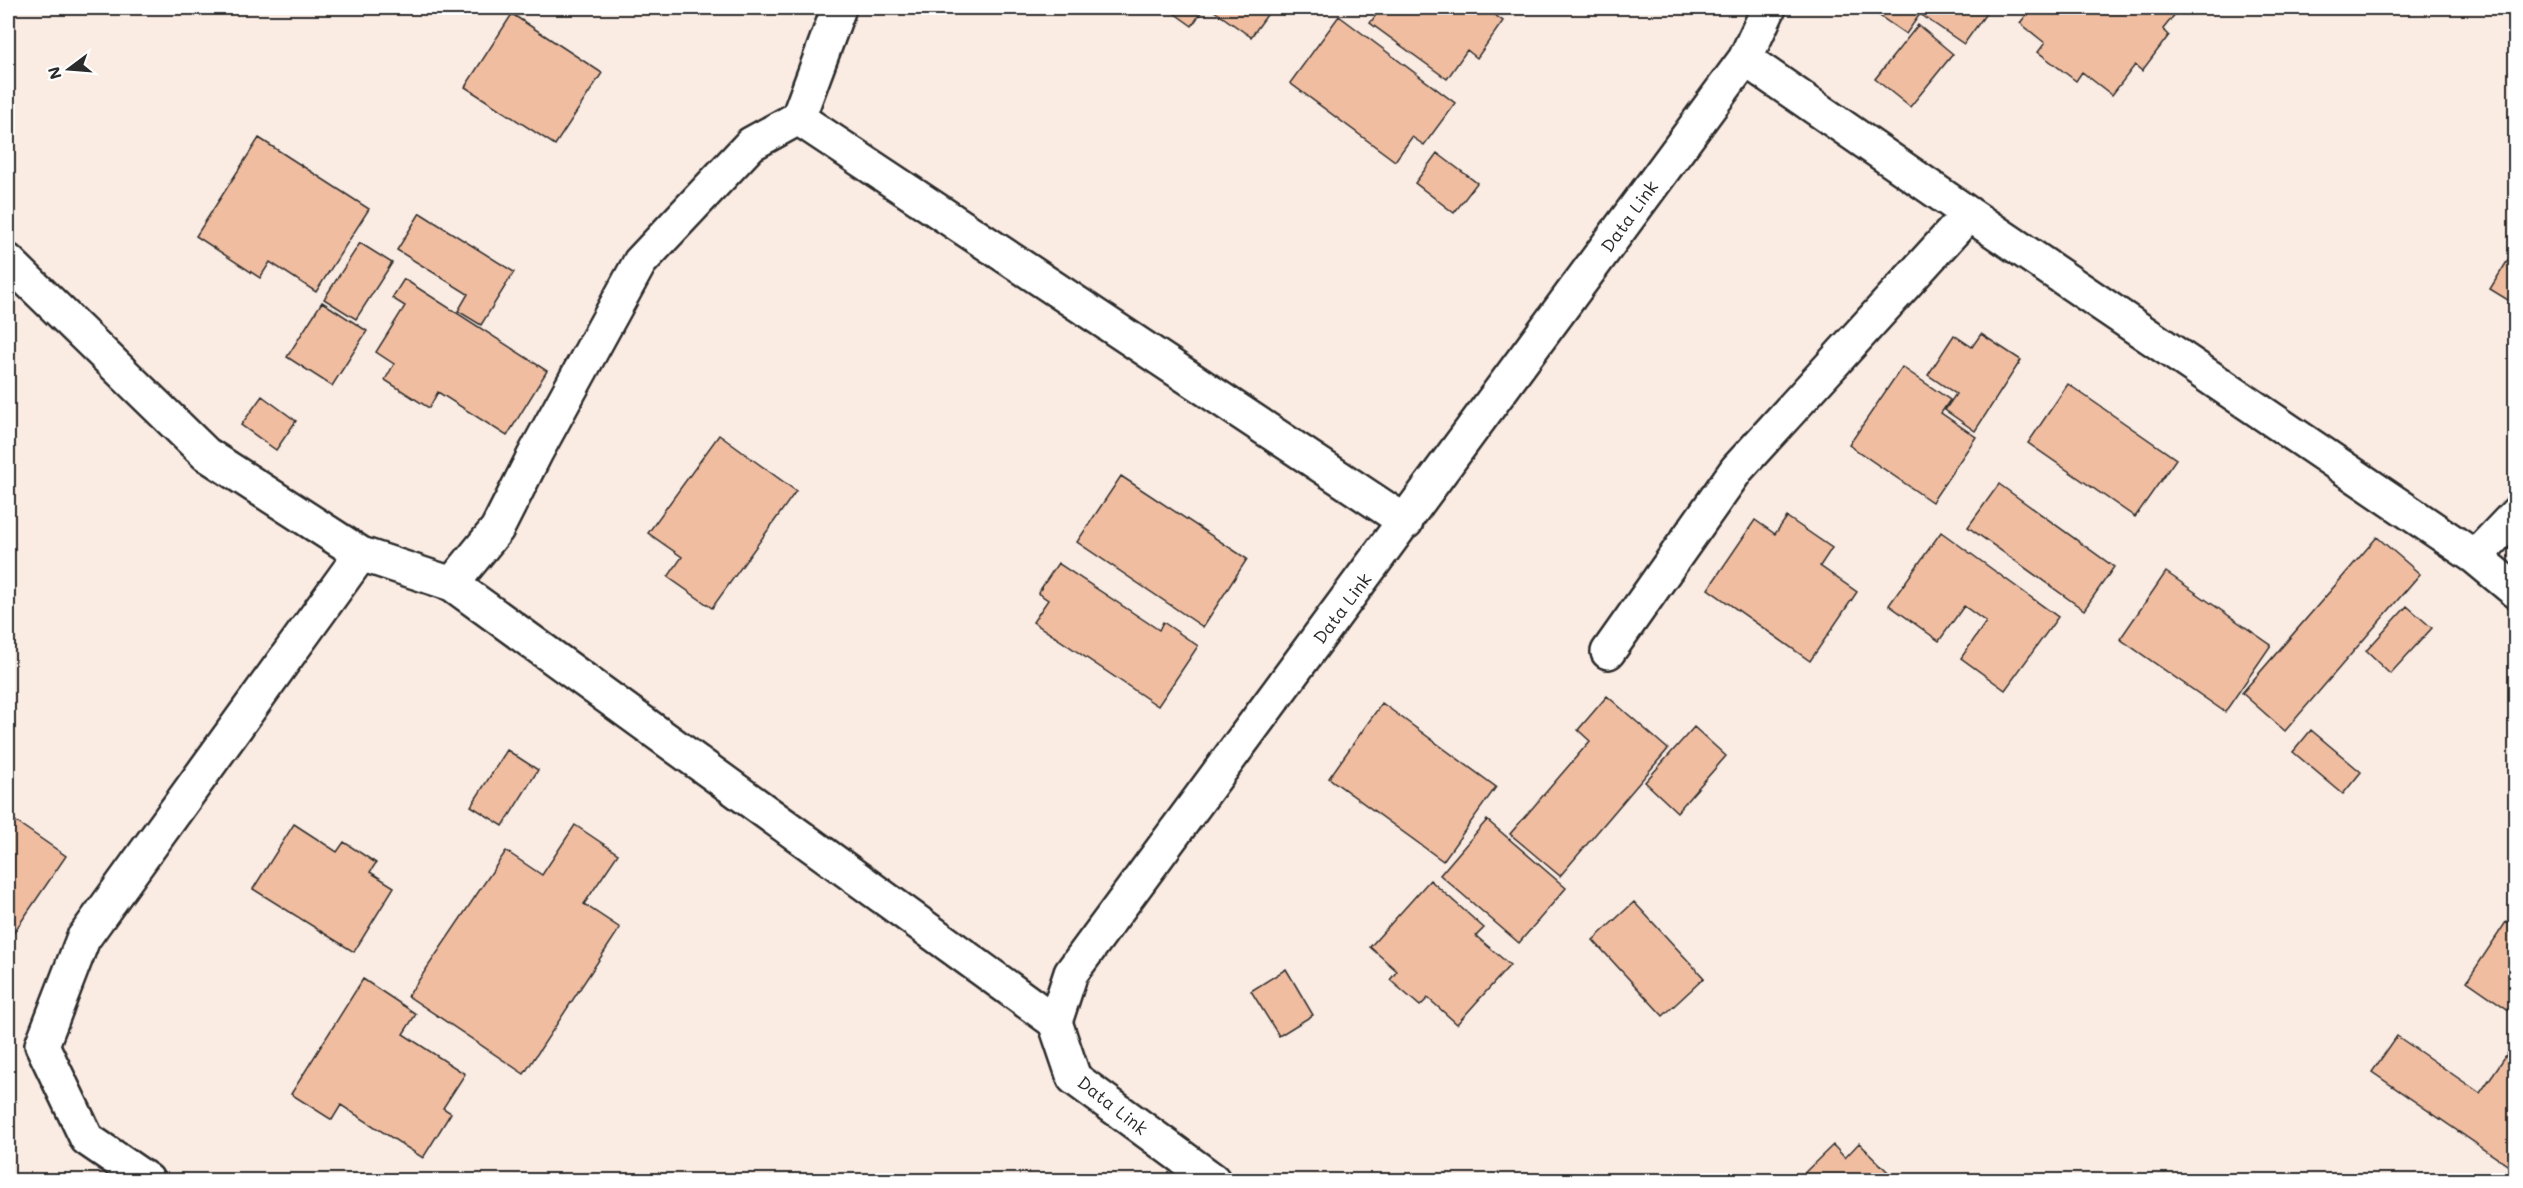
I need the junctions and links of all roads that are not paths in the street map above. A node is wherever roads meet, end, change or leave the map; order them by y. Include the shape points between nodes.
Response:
1 (839, 8) edge
2 (1769, 8) edge
3 (1745, 59) junction
4 (798, 118) junction
5 (1969, 214) junction
6 (8, 261) edge
7 (2516, 514) edge
8 (1406, 522) junction
9 (361, 554) junction
10 (2475, 557) junction
11 (452, 584) junction
12 (2516, 591) edge
13 (1608, 652) dead end
14 (1055, 1022) junction
15 (147, 1180) edge
16 (1213, 1180) edge

1 - 4 street
2 - 3 street, Data Link
3 - 5 street
3 - 8 street, Data Link
4 - 8 street
4 - 11 street via 751,144 640,262 497,529
5 - 10 street
5 - 13 street via 1737,469
6 - 9 street via 206,454
7 - 10 street
8 - 14 street, Data Link via 1071,973
9 - 11 street
9 - 15 street via 83,939 42,1045 87,1139
10 - 12 street
11 - 14 street
14 - 16 street, Data Link via 1074,1078

